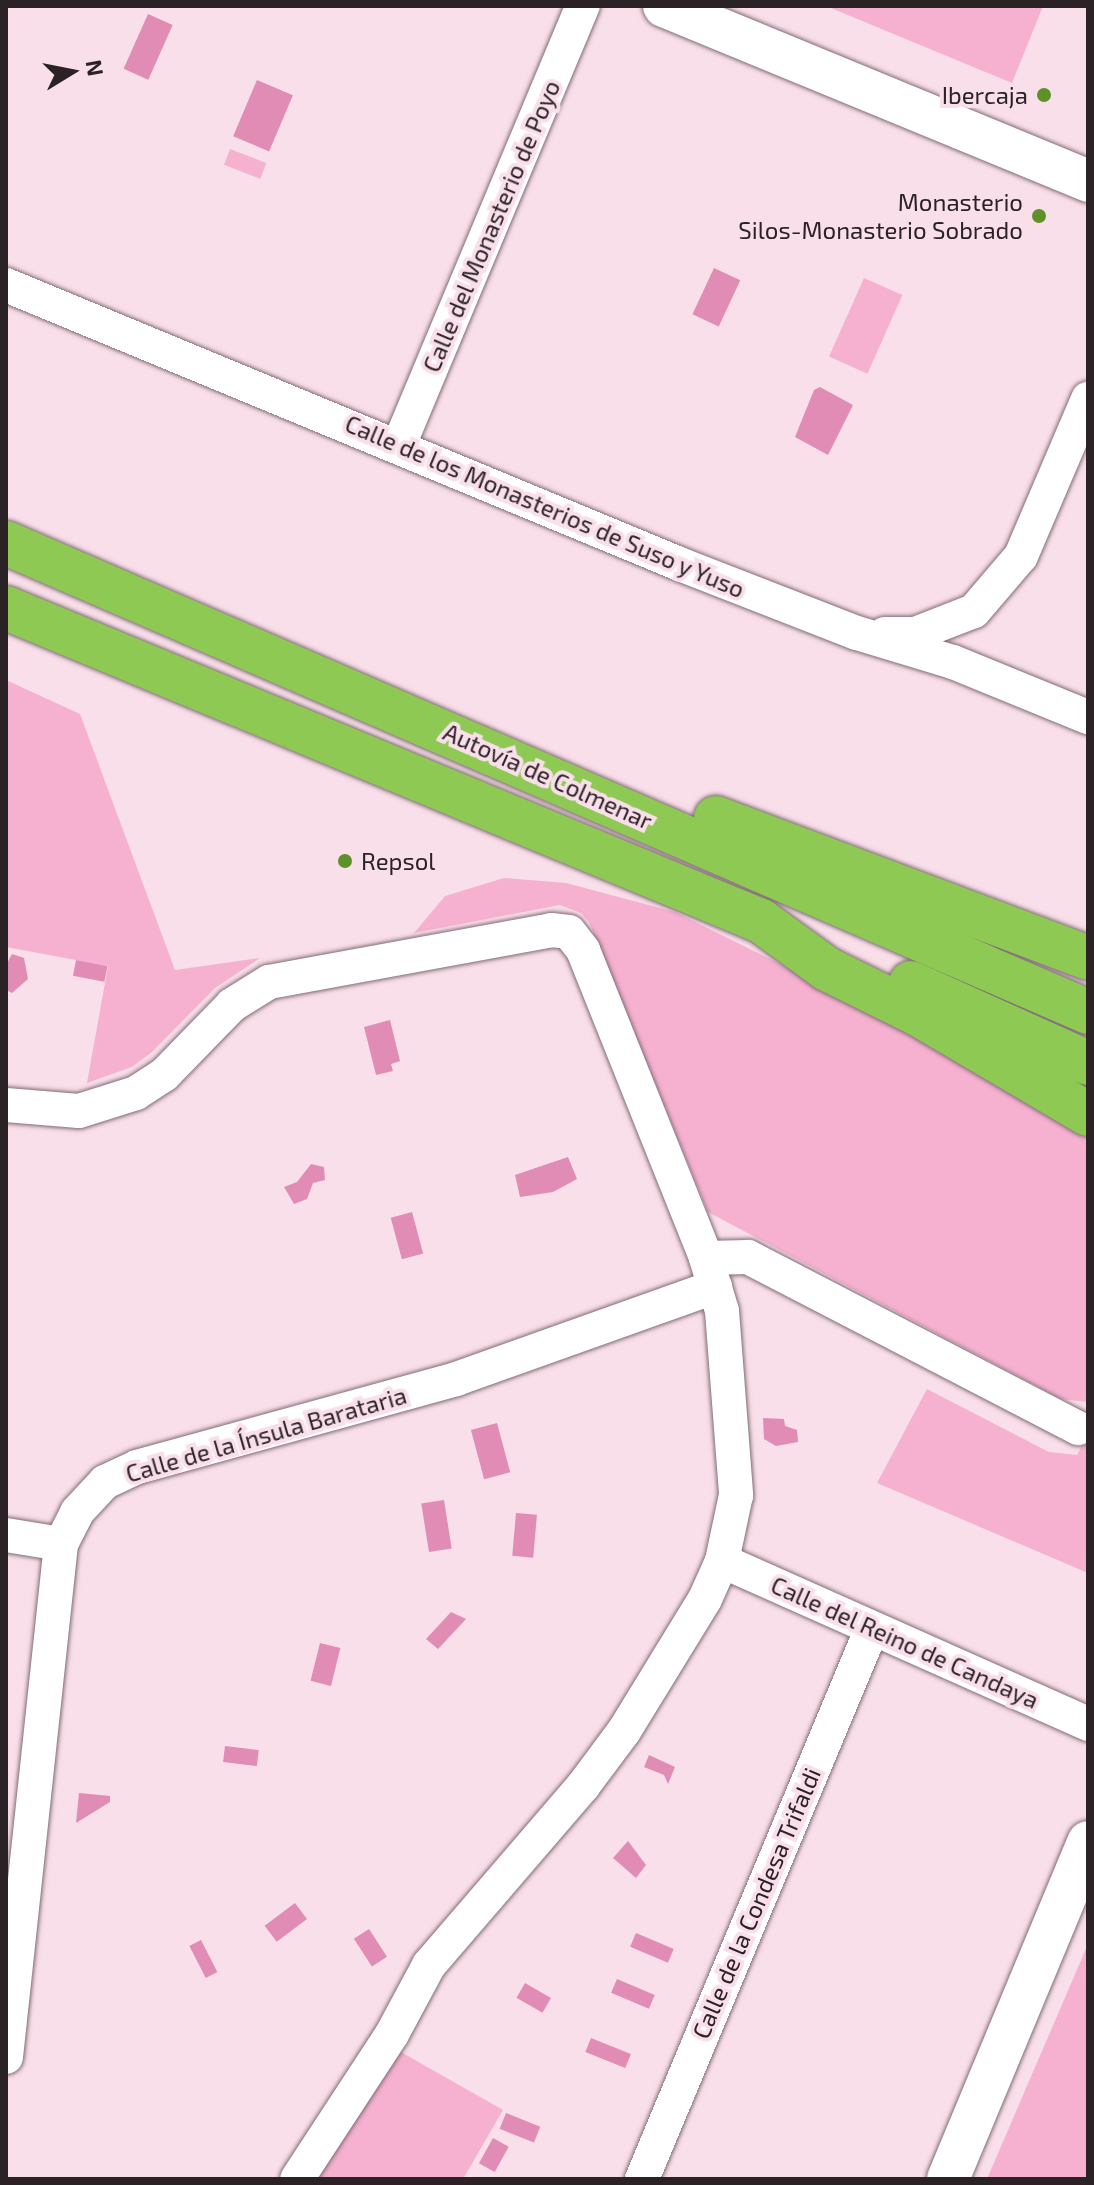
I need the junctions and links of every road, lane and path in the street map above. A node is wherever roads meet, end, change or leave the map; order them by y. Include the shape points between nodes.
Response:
1 (583, 6) edge
2 (664, 6) edge
3 (1088, 181) edge
4 (6, 285) edge
5 (1088, 399) edge
6 (399, 445) junction
7 (6, 543) edge
8 (6, 608) edge
9 (857, 633) junction
10 (282, 660) junction
11 (1088, 717) edge
12 (761, 921) junction
13 (1088, 958) edge
14 (1088, 1012) edge
15 (1088, 1063) edge
16 (6, 1105) edge
17 (1088, 1114) edge
18 (711, 1272) junction
19 (1078, 1428) dead end
20 (6, 1535) edge
21 (61, 1544) junction
22 (722, 1561) junction
23 (872, 1628) junction
24 (1088, 1724) edge
25 (1088, 1842) edge
26 (6, 2057) edge
27 (297, 2179) edge
28 (642, 2179) edge
29 (948, 2179) edge

1 - 6 street, Calle del Monasterio de Poyo
2 - 3 street
4 - 6 street, Calle de los Monasterios de Suso y Yuso
5 - 9 street via 1021,556 974,611 915,634
6 - 9 street, Calle de los Monasterios de Suso y Yuso
7 - 10 highway, Autovía de Colmenar
8 - 12 highway
9 - 11 street, Calle de los Monasterios de Suso y Yuso via 953,662
10 - 13 highway via 489,729
10 - 14 highway, Autovía de Colmenar
12 - 15 highway
12 - 17 highway via 827,969 918,1014
16 - 18 street via 79,1111 136,1093 164,1075 232,1005 280,979 551,930 569,932 583,950
18 - 19 street, Calle de la Ínsula Barataria via 748,1257
18 - 21 street, Calle de la Ínsula Barataria via 456,1379 137,1467 105,1482 77,1512
18 - 22 street via 726,1333 735,1484
20 - 21 street
21 - 26 street, Calle de la Ínsula Barataria
22 - 23 street, Calle del Reino de Candaya
22 - 27 street via 689,1627 624,1731 429,1965 353,2098
23 - 24 street, Calle del Reino de Candaya
23 - 28 street, Calle de la Condesa Trifaldi
25 - 29 street

